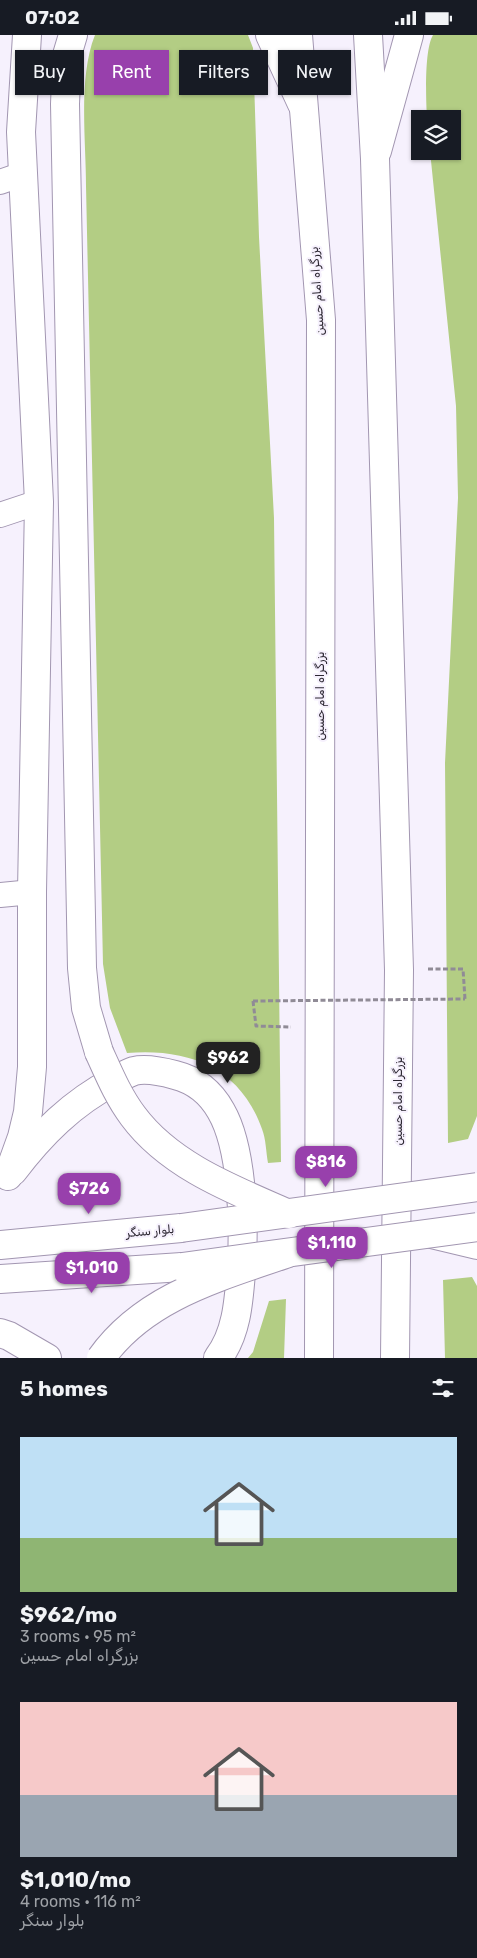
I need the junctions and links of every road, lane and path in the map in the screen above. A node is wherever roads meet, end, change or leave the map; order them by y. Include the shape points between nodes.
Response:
1 (27, 35) edge
2 (73, 35) edge
3 (270, 35) edge
4 (298, 35) edge
5 (368, 35) edge
6 (409, 35) edge
7 (303, 105) junction
8 (375, 159) junction
9 (12, 178) edge
10 (39, 502) junction
11 (0, 515) edge
12 (32, 892) junction
13 (0, 895) edge
14 (399, 969) junction
15 (320, 1028) junction
16 (477, 1180) edge
17 (4, 1181) edge
18 (477, 1187) edge
19 (428, 1195) junction
20 (289, 1214) junction
21 (477, 1227) edge
22 (430, 1234) junction
23 (0, 1245) edge
24 (477, 1245) edge
25 (288, 1253) junction
26 (0, 1279) edge
27 (0, 1333) edge
28 (48, 1358) edge
29 (101, 1358) edge
30 (218, 1358) edge
31 (319, 1358) edge
32 (396, 1358) edge

1 - 9 main road via 21,132
2 - 20 main road, bridge via 67,55 65,104 82,967 86,1008 98,1052 117,1092 144,1129 192,1168
3 - 7 main road
4 - 7 main road, بزرگراه امام حسین
5 - 8 main road, بزرگراه امام حسین
6 - 8 main road
7 - 15 main road, بزرگراه امام حسین via 321,320
8 - 14 main road, بزرگراه امام حسین
9 - 10 main road
10 - 11 street
10 - 12 main road
12 - 13 street
12 - 17 main road via 30,1091 22,1137
14 - 15 path, bridge via 463,969 465,999 253,1001 256,1026
14 - 32 main road, بزرگراه امام حسین
15 - 31 main road, بزرگراه امام حسین
16 - 19 main road, bridge
17 - 30 main road via 37,1139 62,1115 90,1093 134,1071 163,1071 188,1078 208,1093 222,1112 233,1139 238,1161 243,1243 238,1308 226,1348
18 - 19 main road, bridge
19 - 20 main road, بلوار سنگر, bridge
20 - 23 main road, بلوار سنگر, bridge via 181,1229
21 - 22 main road, bridge
22 - 24 main road
22 - 25 main road, bridge
25 - 26 main road, bridge via 182,1267
25 - 29 main road, bridge via 168,1299 124,1330
27 - 28 main road

